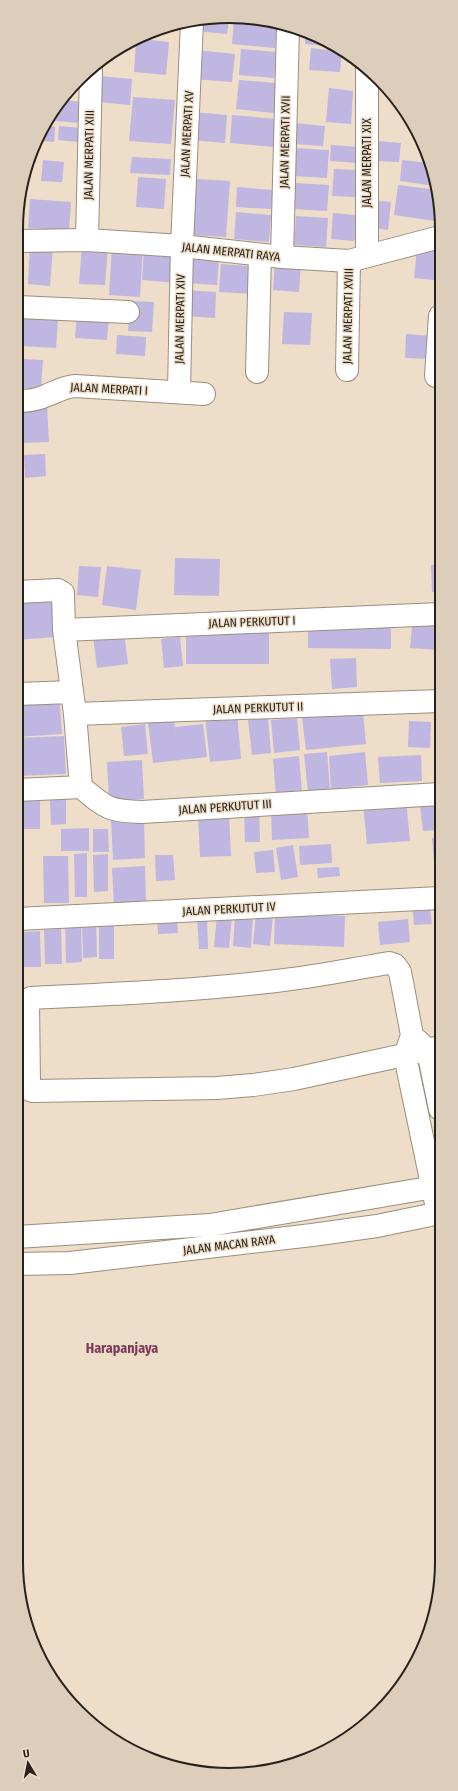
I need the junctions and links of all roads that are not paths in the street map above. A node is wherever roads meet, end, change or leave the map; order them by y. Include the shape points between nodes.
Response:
1 (192, 27) edge
2 (288, 32) edge
3 (91, 76) edge
4 (367, 76) edge
5 (435, 238) edge
6 (87, 240) junction
7 (23, 241) edge
8 (182, 246) junction
9 (260, 255) junction
10 (282, 257) junction
11 (358, 259) junction
12 (23, 307) edge
13 (128, 312) dead end
14 (347, 370) dead end
15 (257, 372) dead end
16 (178, 392) junction
17 (204, 394) dead end
18 (23, 400) edge
19 (23, 592) edge
20 (435, 614) edge
21 (64, 630) junction
22 (72, 692) junction
23 (23, 694) edge
24 (435, 701) edge
25 (75, 714) junction
26 (81, 787) junction
27 (23, 790) edge
28 (435, 794) edge
29 (435, 898) edge
30 (23, 919) edge
31 (412, 1035) junction
32 (434, 1049) edge
33 (405, 1056) junction
34 (435, 1059) edge
35 (435, 1183) edge
36 (435, 1187) edge
37 (435, 1214) edge
38 (210, 1225) junction
39 (23, 1237) edge
40 (212, 1247) junction
41 (23, 1264) edge

1 - 8 street, JALAN MERPATI XV
2 - 10 street, JALAN MERPATI XVII
3 - 6 street, JALAN MERPATI XIII
4 - 11 street, JALAN MERPATI XIX
5 - 11 street, JALAN MERPATI RAYA
6 - 7 street, JALAN MERPATI RAYA
6 - 8 street, JALAN MERPATI RAYA
8 - 9 street, JALAN MERPATI RAYA
8 - 16 street, JALAN MERPATI XIV
9 - 10 street, JALAN MERPATI RAYA
9 - 15 street
10 - 11 street, JALAN MERPATI RAYA
11 - 14 street, JALAN MERPATI XVIII
12 - 13 street
16 - 17 street, JALAN MERPATI I
16 - 18 street, JALAN MERPATI I via 75,386 65,387 40,398
19 - 21 street via 61,591
20 - 21 street, JALAN PERKUTUT I
21 - 22 street
22 - 23 street
22 - 25 street
24 - 25 street, JALAN PERKUTUT II
25 - 26 street
26 - 27 street
26 - 28 street, JALAN PERKUTUT III via 104,806 118,811 142,812
29 - 30 street, JALAN PERKUTUT IV
31 - 32 street
31 - 33 street
31 - 33 street via 400,972 395,965 389,963 271,982 155,993 31,998 28,1002 29,1083 30,1090 33,1091 217,1088 253,1085
32 - 33 street
32 - 34 street
33 - 35 street
36 - 38 street, JALAN MACAN RAYA
37 - 40 street, JALAN MACAN RAYA via 376,1226
38 - 39 street, JALAN MACAN RAYA
38 - 40 street
40 - 41 street, JALAN MACAN RAYA via 70,1263

